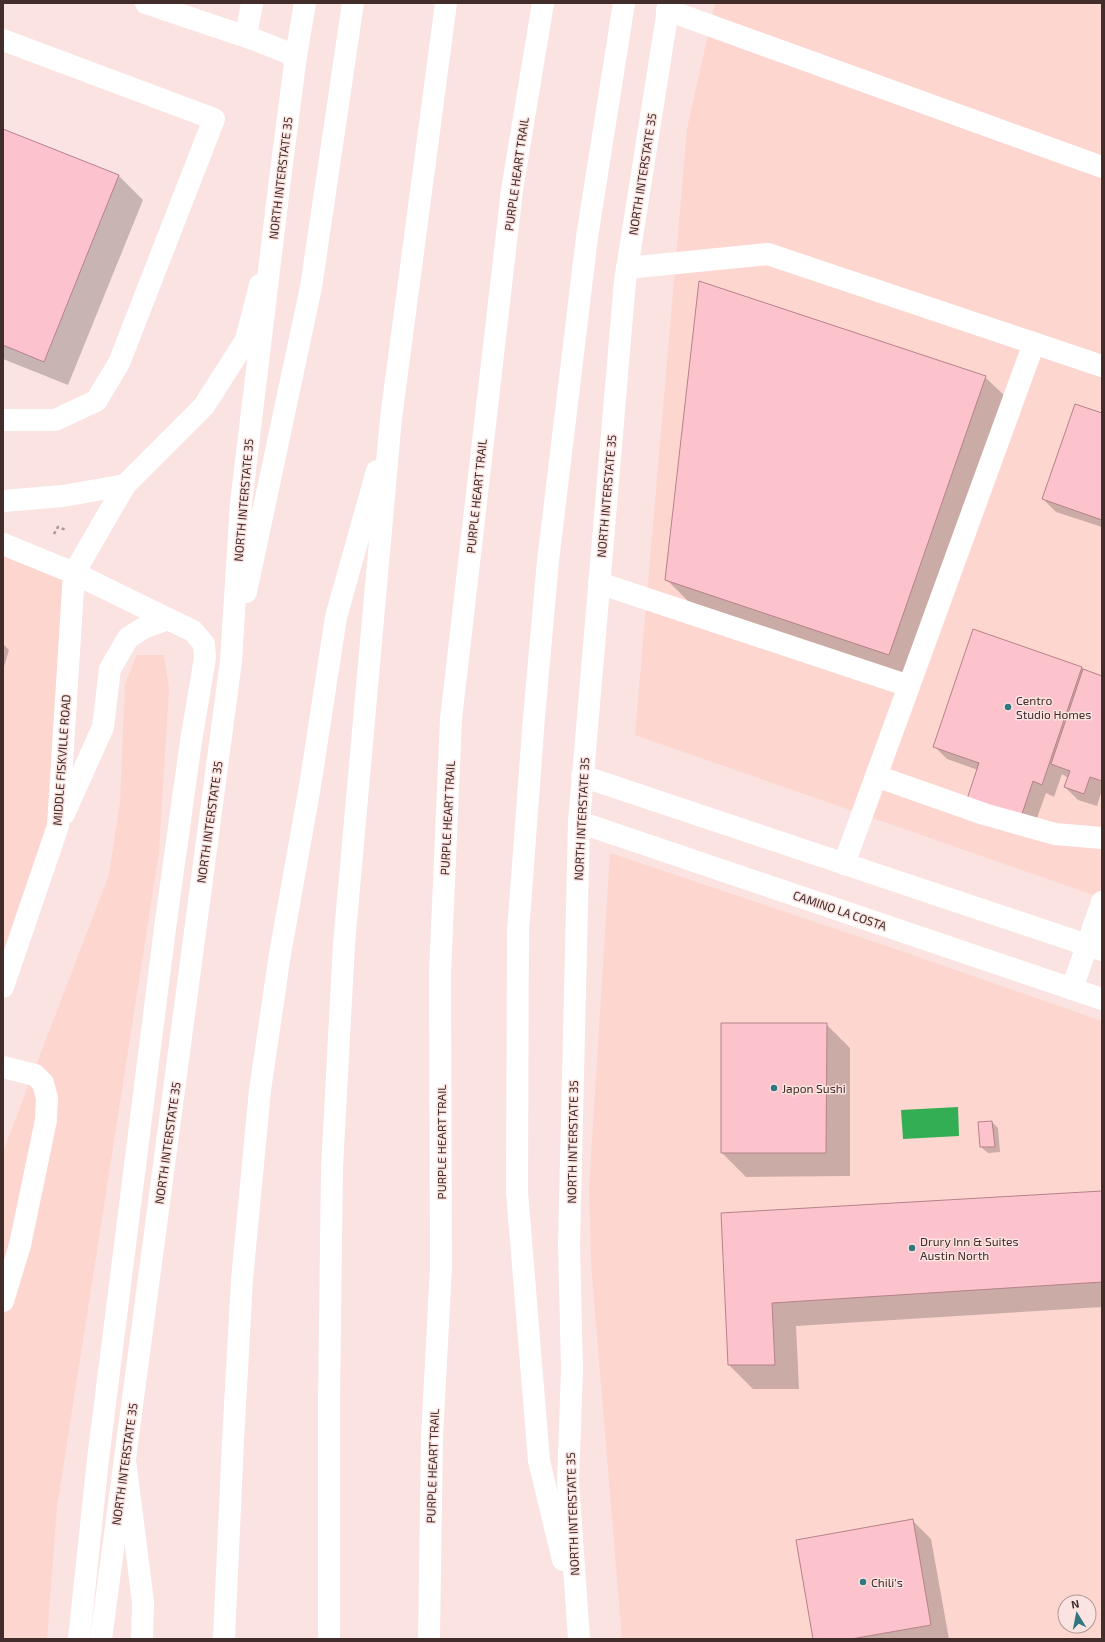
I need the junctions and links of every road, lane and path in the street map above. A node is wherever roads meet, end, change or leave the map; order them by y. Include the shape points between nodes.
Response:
1 (146, 3) edge
2 (252, 3) edge
3 (305, 3) edge
4 (353, 3) edge
5 (446, 3) edge
6 (543, 3) edge
7 (624, 3) edge
8 (668, 7) edge
9 (194, 11) edge
10 (246, 36) junction
11 (3, 40) edge
12 (296, 56) junction
13 (1102, 167) edge
14 (272, 239) junction
15 (627, 268) junction
16 (1034, 343) junction
17 (1102, 366) edge
18 (391, 418) junction
19 (3, 420) edge
20 (125, 485) junction
21 (3, 501) edge
22 (72, 533) dead end
23 (54, 534) dead end
24 (3, 544) edge
25 (74, 573) junction
26 (599, 583) junction
27 (168, 619) junction
28 (231, 662) junction
29 (909, 686) junction
30 (582, 776) junction
31 (876, 776) junction
32 (579, 822) junction
33 (58, 826) junction
34 (1102, 838) edge
35 (844, 864) junction
36 (1102, 902) edge
37 (1094, 948) edge
38 (3, 987) edge
39 (1072, 989) junction
40 (1102, 999) edge
41 (3, 1067) edge
42 (3, 1301) edge
43 (125, 1460) junction
44 (576, 1614) junction
45 (79, 1639) edge
46 (101, 1639) edge
47 (142, 1639) edge
48 (224, 1639) edge
49 (330, 1639) edge
50 (429, 1639) edge
51 (579, 1639) edge

1 - 9 main road
2 - 10 main road
3 - 12 main road, NORTH INTERSTATE 35
4 - 28 main road via 312,287
5 - 18 main road
6 - 50 main road, PURPLE HEART TRAIL via 512,190 452,719 440,974 441,1266 432,1437
7 - 44 main road via 587,237 548,561 518,932 517,1192 539,1461
8 - 13 main road via 758,43
8 - 15 main road, NORTH INTERSTATE 35
9 - 10 main road
10 - 12 main road
11 - 19 main road via 214,119 120,363 96,401 55,420
12 - 14 main road, NORTH INTERSTATE 35
14 - 20 main road via 246,340 204,406
14 - 28 main road, NORTH INTERSTATE 35 via 241,503
15 - 16 main road via 768,254
15 - 26 main road, NORTH INTERSTATE 35
16 - 17 main road
16 - 29 main road
18 - 48 main road via 336,617 260,1090 242,1280
18 - 49 main road via 344,944 332,1168 329,1400
20 - 21 main road via 63,496
20 - 25 main road
22 - 23 path via 58,527
24 - 25 main road
25 - 27 main road
25 - 33 main road, MIDDLE FISKVILLE ROAD
26 - 29 main road
26 - 30 main road, NORTH INTERSTATE 35
27 - 33 main road via 145,626 128,638 110,669 103,727
27 - 45 main road via 194,631 204,644 205,658 166,921 98,1459
28 - 43 main road, NORTH INTERSTATE 35
29 - 31 main road
30 - 32 main road, NORTH INTERSTATE 35
30 - 35 main road
31 - 34 main road via 984,814 1055,834
31 - 35 main road
32 - 39 main road, CAMINO LA COSTA
32 - 44 main road, NORTH INTERSTATE 35 via 570,1236 572,1369 568,1482
33 - 38 main road, MIDDLE FISKVILLE ROAD
35 - 37 main road
36 - 37 main road
37 - 39 main road
39 - 40 main road, CAMINO LA COSTA
41 - 42 main road via 35,1075 43,1083 47,1098 46,1120 20,1245
43 - 46 main road, NORTH INTERSTATE 35
43 - 47 main road via 143,1602
44 - 51 main road, NORTH INTERSTATE 35

